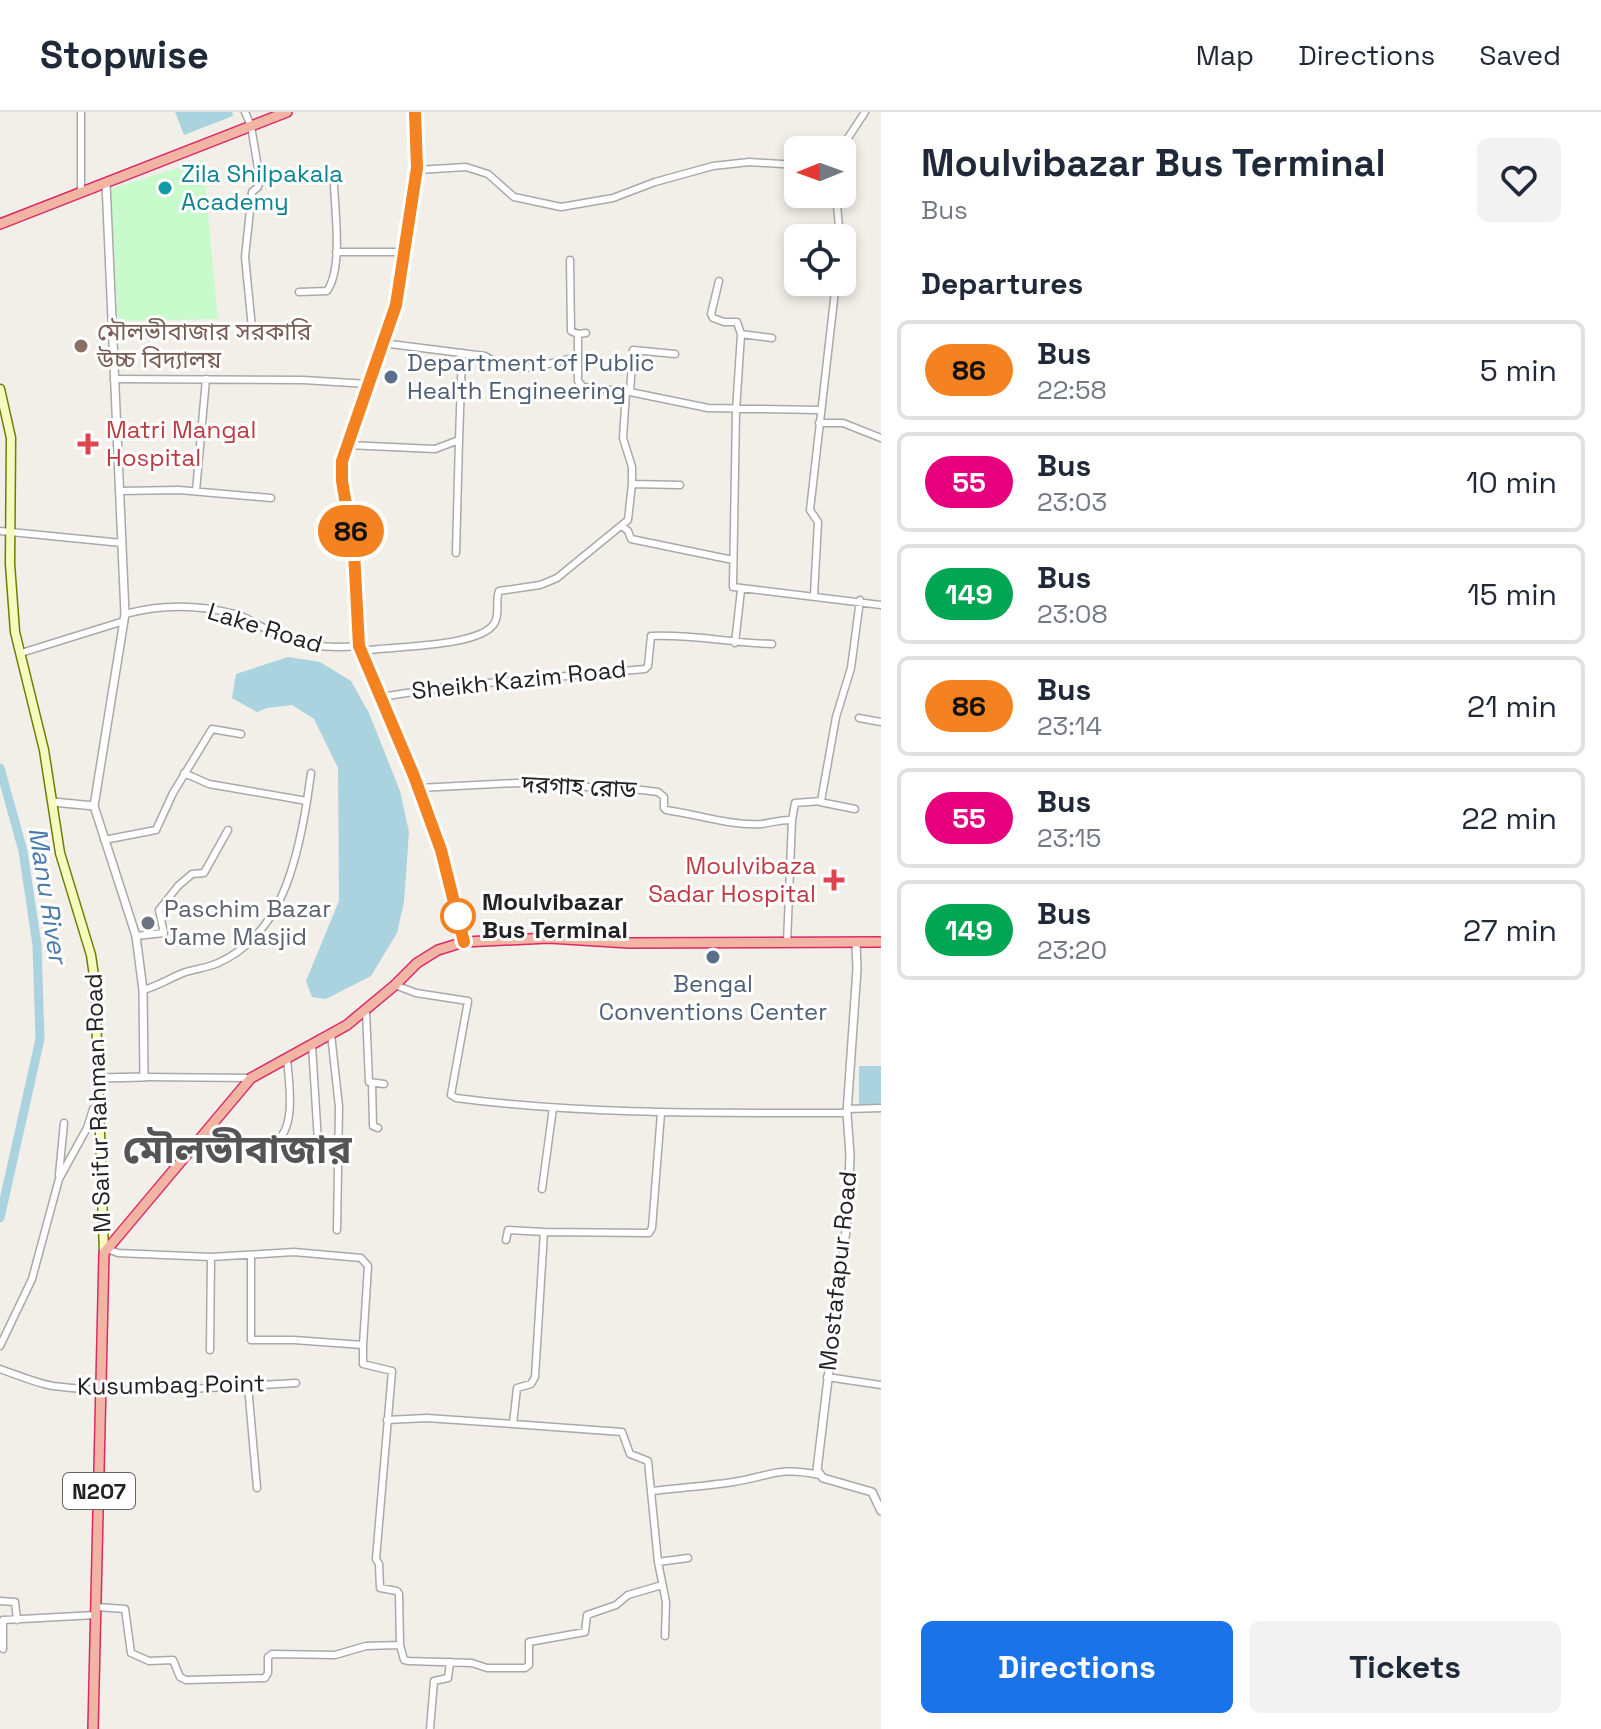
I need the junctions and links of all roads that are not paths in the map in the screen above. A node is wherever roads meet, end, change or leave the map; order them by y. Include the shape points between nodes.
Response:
1 (81, 112) edge
2 (245, 112) edge
3 (287, 112) edge
4 (415, 112) edge
5 (865, 112) edge
6 (251, 126) junction
7 (849, 136) edge
8 (784, 164) edge
9 (417, 170) junction
10 (106, 183) junction
11 (334, 185) dead end
12 (81, 193) junction
13 (0, 224) edge
14 (336, 252) junction
15 (405, 252) junction
16 (570, 260) dead end
17 (719, 281) dead end
18 (299, 292) dead end
19 (834, 296) edge
20 (252, 328) dead end
21 (741, 334) junction
22 (772, 338) dead end
23 (382, 343) junction
24 (462, 353) junction
25 (675, 354) dead end
26 (578, 357) junction
27 (114, 379) junction
28 (206, 379) junction
29 (368, 384) junction
30 (0, 389) edge
31 (628, 392) junction
32 (819, 410) junction
33 (736, 411) junction
34 (819, 423) junction
35 (881, 438) edge
36 (459, 440) junction
37 (347, 445) junction
38 (0, 481) edge
39 (11, 482) junction
40 (632, 484) junction
41 (680, 485) dead end
42 (119, 491) junction
43 (196, 491) junction
44 (271, 498) dead end
45 (622, 526) junction
46 (5, 531) edge
47 (122, 543) junction
48 (456, 553) dead end
49 (733, 560) junction
50 (741, 590) junction
51 (814, 595) junction
52 (860, 600) junction
53 (881, 605) edge
54 (124, 618) junction
55 (735, 643) junction
56 (772, 644) dead end
57 (360, 648) junction
58 (21, 653) junction
59 (380, 697) junction
60 (859, 718) dead end
61 (881, 722) edge
62 (241, 734) dead end
63 (184, 773) junction
64 (311, 773) dead end
65 (418, 788) junction
66 (307, 801) junction
67 (53, 802) junction
68 (820, 802) junction
69 (94, 806) junction
70 (855, 809) dead end
71 (792, 820) junction
72 (228, 830) dead end
73 (104, 840) junction
74 (136, 936) junction
75 (464, 942) junction
76 (881, 942) edge
77 (787, 943) junction
78 (856, 943) junction
79 (395, 985) junction
80 (143, 990) junction
81 (366, 1011) junction
82 (331, 1034) junction
83 (312, 1045) junction
84 (287, 1059) junction
85 (144, 1077) junction
86 (99, 1078) junction
87 (251, 1078) junction
88 (372, 1083) junction
89 (384, 1084) dead end
90 (553, 1108) junction
91 (881, 1108) edge
92 (100, 1110) junction
93 (847, 1111) junction
94 (661, 1113) junction
95 (64, 1123) dead end
96 (378, 1128) dead end
97 (270, 1154) dead end
98 (319, 1158) dead end
99 (59, 1179) junction
100 (542, 1189) dead end
101 (337, 1230) dead end
102 (544, 1232) junction
103 (506, 1240) dead end
104 (106, 1251) junction
105 (251, 1255) junction
106 (211, 1257) junction
107 (363, 1345) junction
108 (0, 1346) edge
109 (210, 1350) dead end
110 (0, 1369) edge
111 (827, 1377) junction
112 (296, 1383) dead end
113 (881, 1385) edge
114 (248, 1386) junction
115 (102, 1389) junction
116 (387, 1420) junction
117 (513, 1424) junction
118 (820, 1475) junction
119 (257, 1488) dead end
120 (652, 1491) junction
121 (881, 1511) edge
122 (688, 1558) dead end
123 (658, 1562) junction
124 (662, 1585) junction
125 (0, 1601) edge
126 (96, 1611) junction
127 (17, 1620) junction
128 (665, 1636) dead end
129 (400, 1645) junction
130 (3, 1649) dead end
131 (450, 1662) junction
132 (93, 1729) edge
133 (430, 1729) edge

1 - 12 street
2 - 6 street
3 - 6 highway
4 - 9 highway
5 - 7 street
6 - 10 highway
6 - 20 street via 260,180 252,192 245,257
8 - 9 street via 713,166 613,198 561,207 514,197 488,174 466,167
9 - 15 highway
10 - 12 highway
10 - 27 street
11 - 14 street
12 - 13 highway
14 - 15 street
14 - 18 street via 327,291
15 - 23 highway via 396,305
16 - 26 street via 570,328 582,334
17 - 21 street via 711,314 737,322
19 - 32 street
21 - 22 street
21 - 33 street
23 - 24 street
23 - 29 highway
24 - 26 street via 514,369
24 - 36 street
25 - 31 street via 633,350
26 - 31 street via 579,385
27 - 28 street
27 - 42 street
28 - 29 street
28 - 43 street
29 - 37 highway
30 - 39 main road, M Saifur Rahman Road via 11,438
31 - 33 street
31 - 40 street via 623,438
32 - 33 street
32 - 34 street
33 - 49 street
34 - 35 street via 843,423
34 - 51 street via 810,510 818,522
36 - 37 street via 435,449
36 - 48 street
37 - 57 highway via 342,481 354,552
38 - 39 street
39 - 46 main road, M Saifur Rahman Road
40 - 41 street
40 - 45 street via 630,517
42 - 43 street
42 - 47 street
43 - 44 street
45 - 49 street via 631,539
45 - 57 street, Lake Road via 557,578 499,591 496,620 487,631 436,644
46 - 47 street
46 - 58 main road, M Saifur Rahman Road
47 - 54 street
49 - 50 street via 733,586
50 - 51 street
50 - 55 street
51 - 52 street
52 - 53 street
52 - 68 street via 851,668
54 - 57 street, Lake Road via 169,605 200,607 239,614 307,645
54 - 58 street, Lake Road
54 - 69 street
55 - 56 street, Sheikh Kazim Road
55 - 59 street, Sheikh Kazim Road via 709,636 651,636 645,669
57 - 59 highway
58 - 67 main road, M Saifur Rahman Road
59 - 65 highway
60 - 61 street
62 - 63 street via 212,729
63 - 66 street via 209,784
63 - 73 street via 156,830
64 - 66 street
65 - 71 street, দরগাহ রোড via 517,783 642,790 658,792 666,810 748,823
65 - 75 highway via 441,850
66 - 80 street via 285,892 255,937 218,963
67 - 69 street
67 - 86 main road, M Saifur Rahman Road via 60,853 91,955
68 - 70 street
68 - 71 street via 795,803
69 - 73 street
71 - 77 street
72 - 74 street via 204,873 192,874 159,910 164,933
73 - 74 street
74 - 80 street
75 - 77 highway via 549,938
75 - 79 highway via 417,963
76 - 78 highway
77 - 78 highway
78 - 93 street, Mostafapur Road
79 - 81 highway
79 - 90 street via 468,1001 451,1095
80 - 85 street
81 - 82 highway
81 - 88 street
82 - 83 highway
82 - 101 street via 339,1107
83 - 84 highway
83 - 98 street
84 - 87 highway
84 - 97 street via 287,1129
85 - 86 street
85 - 87 street
86 - 92 main road, M Saifur Rahman Road
87 - 104 highway
88 - 89 street
88 - 96 street via 373,1126
90 - 94 street
90 - 100 street
91 - 93 street
92 - 99 street via 93,1109
92 - 104 main road, M Saifur Rahman Road
93 - 94 street
93 - 111 street, Mostafapur Road via 848,1213
94 - 102 street via 649,1233
95 - 99 street
99 - 108 street via 32,1279
102 - 103 street via 508,1230
102 - 117 street via 535,1377 517,1388
104 - 106 street
104 - 115 highway, N207
105 - 106 street
105 - 107 street via 251,1340
105 - 107 street via 294,1252 366,1262
106 - 109 street
107 - 116 street via 363,1364 392,1371
110 - 115 street, Kusumbag Point via 50,1385
111 - 113 street
111 - 118 street, Mostafapur Road
112 - 114 street, Kusumbag Point
114 - 115 street, Kusumbag Point
114 - 119 street
115 - 126 highway, N207
116 - 117 street
116 - 129 street via 376,1559 380,1588 399,1594
117 - 120 street via 622,1432 630,1454 648,1461
118 - 120 street via 776,1471
118 - 121 street via 872,1492
120 - 123 street
122 - 123 street
123 - 124 street
124 - 128 street
124 - 131 street via 587,1615 585,1632 529,1642 525,1668
125 - 127 street via 15,1602
126 - 127 street
126 - 129 street via 125,1609 131,1653 149,1661 173,1660 186,1680 265,1678 272,1654 335,1655 366,1646
126 - 132 highway, N207
127 - 130 street via 2,1623
129 - 131 street via 404,1660
131 - 133 street via 448,1678 434,1681

